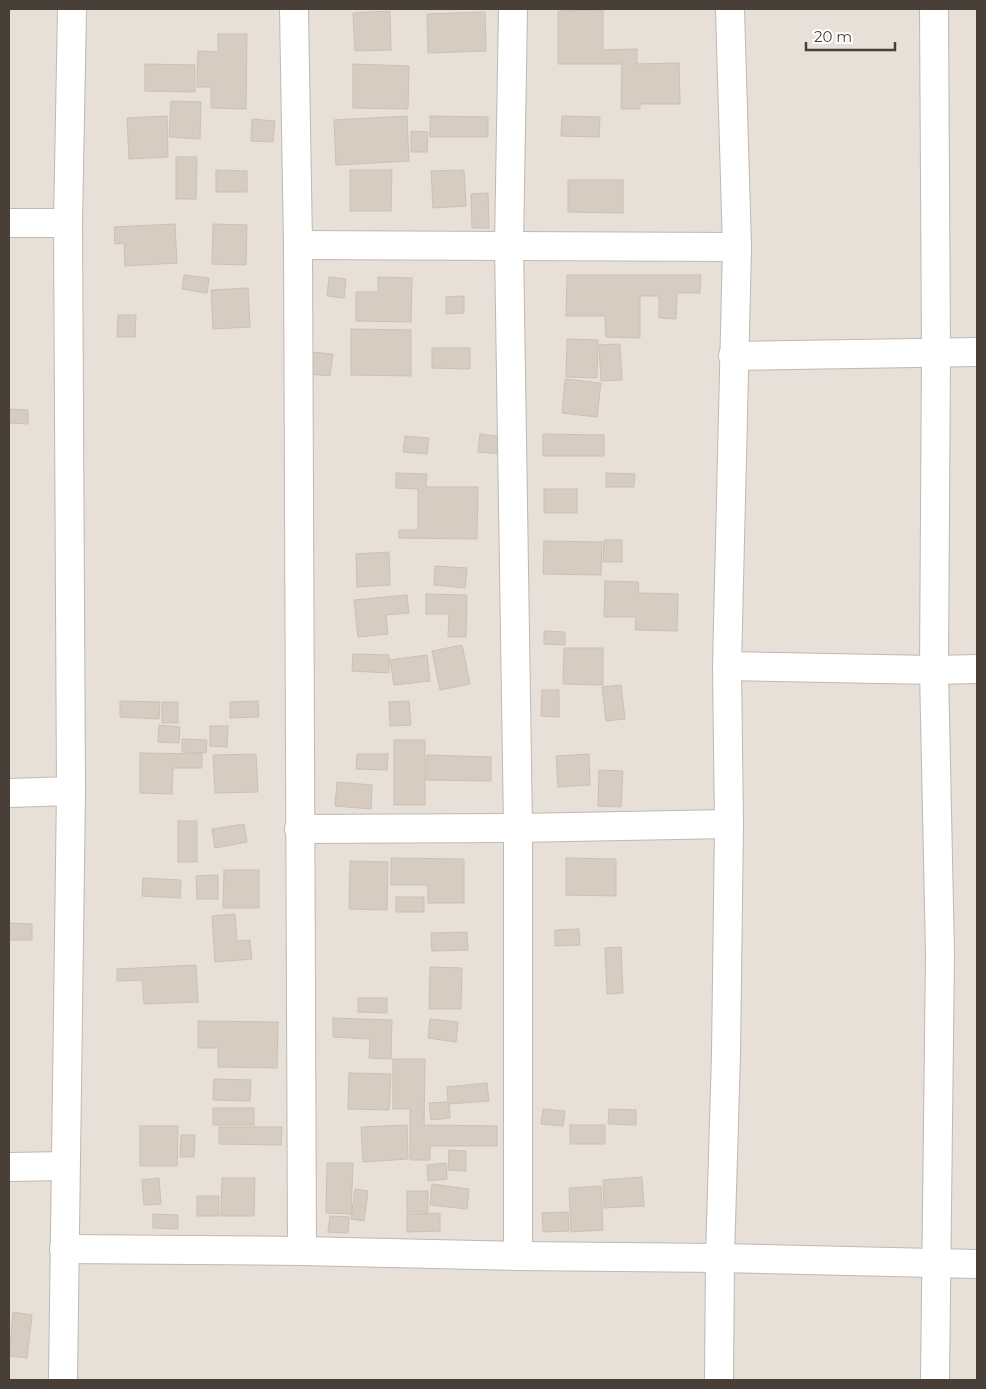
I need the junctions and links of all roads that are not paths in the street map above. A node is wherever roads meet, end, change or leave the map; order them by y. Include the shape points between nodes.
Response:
1 (72, 9) edge
2 (294, 9) edge
3 (513, 9) edge
4 (730, 9) edge
5 (934, 9) edge
6 (68, 222) junction
7 (9, 223) edge
8 (298, 245) junction
9 (509, 245) junction
10 (737, 247) junction
11 (936, 352) junction
12 (977, 352) edge
13 (733, 356) junction
14 (727, 666) junction
15 (977, 669) edge
16 (934, 670) junction
17 (71, 790) junction
18 (9, 793) edge
19 (729, 824) junction
20 (518, 828) junction
21 (299, 829) junction
22 (65, 1166) junction
23 (9, 1167) edge
24 (64, 1249) junction
25 (302, 1251) junction
26 (518, 1256) junction
27 (720, 1258) junction
28 (936, 1263) junction
29 (977, 1264) edge
30 (63, 1380) edge
31 (719, 1380) edge
32 (935, 1380) edge

1 - 6 street
2 - 8 street
3 - 9 street
4 - 10 street
5 - 11 street
6 - 7 street
6 - 17 street
8 - 9 street
8 - 21 street
9 - 10 street
9 - 20 street
10 - 13 street
11 - 12 street
11 - 13 street
11 - 16 street
13 - 14 street
14 - 16 street
14 - 19 street
15 - 16 street
16 - 28 street via 940,953
17 - 18 street
17 - 22 street
19 - 20 street
19 - 27 street
20 - 21 street
20 - 26 street
21 - 25 street
22 - 23 street
22 - 24 street
24 - 25 street
24 - 30 street
25 - 26 street
26 - 27 street
27 - 28 street
27 - 31 street
28 - 29 street
28 - 32 street

